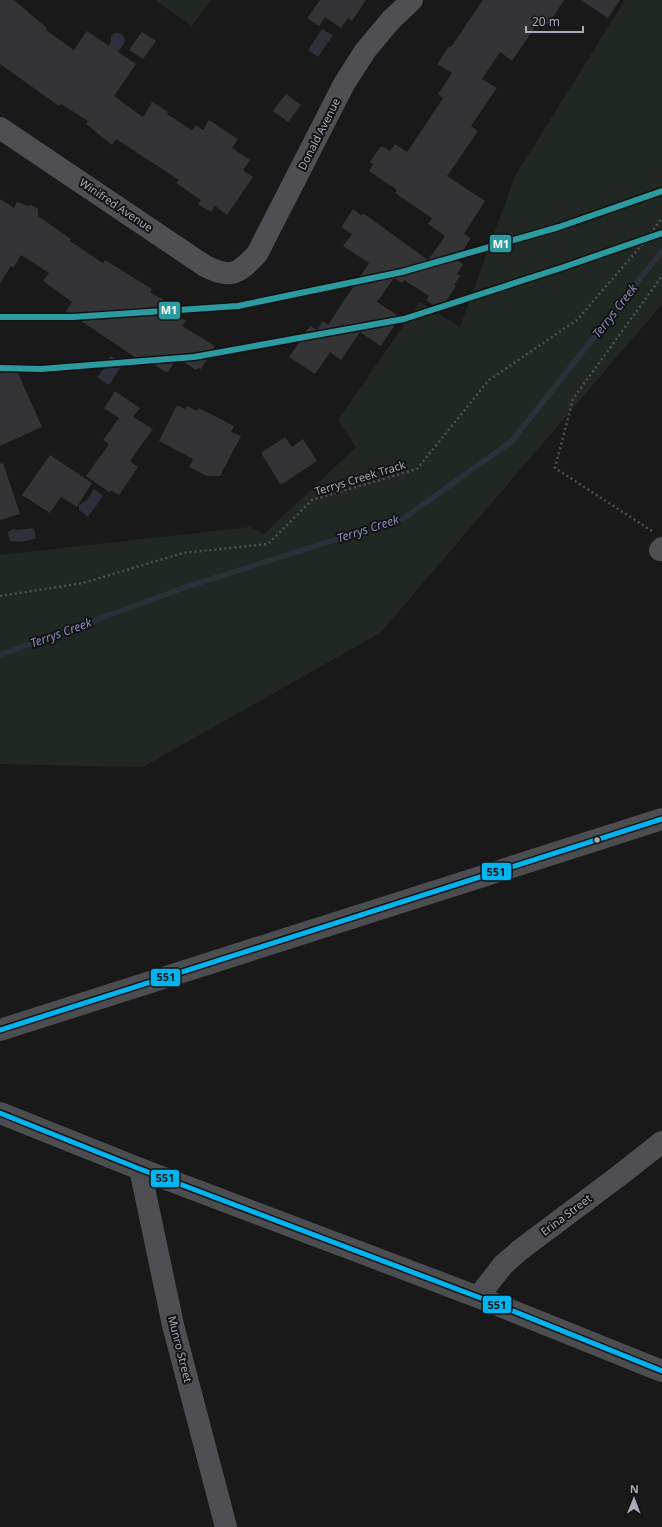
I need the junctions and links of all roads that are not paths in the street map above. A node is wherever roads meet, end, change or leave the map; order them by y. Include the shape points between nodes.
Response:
1 (412, 0) edge
2 (0, 128) edge
3 (235, 272) joint
4 (662, 819) edge
5 (0, 1030) edge
6 (0, 1113) edge
7 (662, 1142) edge
8 (140, 1169) junction
9 (478, 1297) junction
10 (662, 1371) edge
11 (226, 1527) edge

1 - 3 street, Donald Avenue via 391,20 344,84 257,254
2 - 3 street, Winifred Avenue via 205,266 226,274
4 - 5 street
6 - 8 street
7 - 9 street, Erina Street via 520,1250 503,1265
8 - 9 street
8 - 11 street, Munro Street via 173,1325
9 - 10 street

